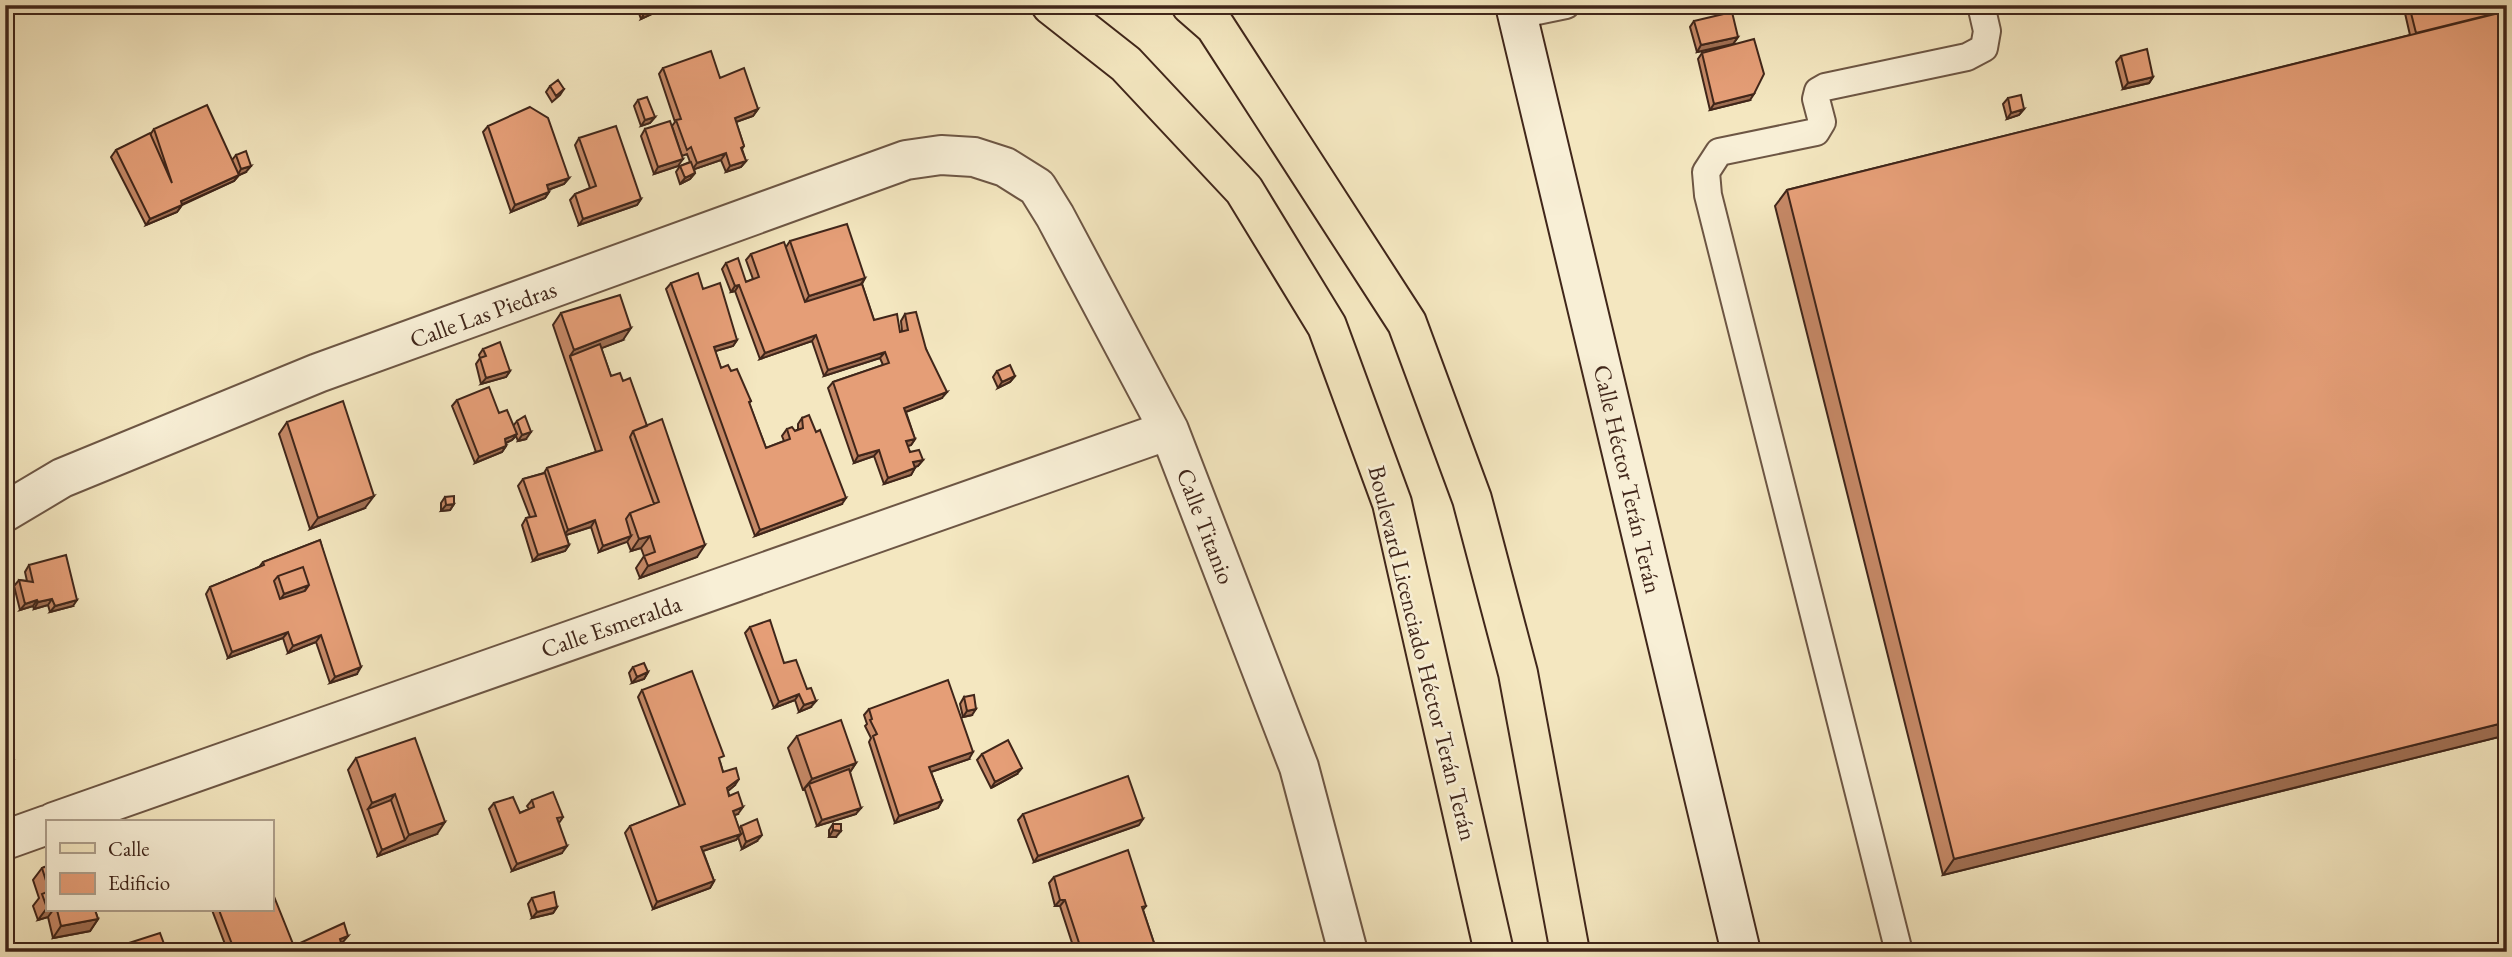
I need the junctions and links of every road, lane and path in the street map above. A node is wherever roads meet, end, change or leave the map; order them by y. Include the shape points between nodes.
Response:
1 (1051, 5) edge
2 (1191, 5) edge
3 (1566, 5) edge
4 (1981, 5) edge
5 (1516, 10) edge
6 (974, 157) joint
7 (1169, 430) junction
8 (5, 512) edge
9 (60, 820) edge
10 (46, 825) edge
11 (5, 839) edge
12 (1348, 952) edge
13 (1494, 952) edge
14 (1570, 952) edge
15 (1741, 952) edge
16 (1899, 952) edge

1 - 13 main road, Boulevard Licenciado Héctor Terán Terán via 1126,64 1244,190 1326,326 1392,503
2 - 14 main road via 1215,26 1407,323 1472,499 1518,673
3 - 5 lane
4 - 16 lane via 1987,31 1984,48 1967,57 1825,87 1816,99 1822,122 1816,132 1719,152 1706,172 1708,195
5 - 15 street, Calle Héctor Terán Terán
6 - 7 street, Calle Titanio via 1006,167 1037,187
6 - 8 street, Calle Las Piedras via 906,160 318,373 62,478
7 - 9 street, Calle Esmeralda
7 - 12 street, Calle Titanio via 1299,767
10 - 11 street

